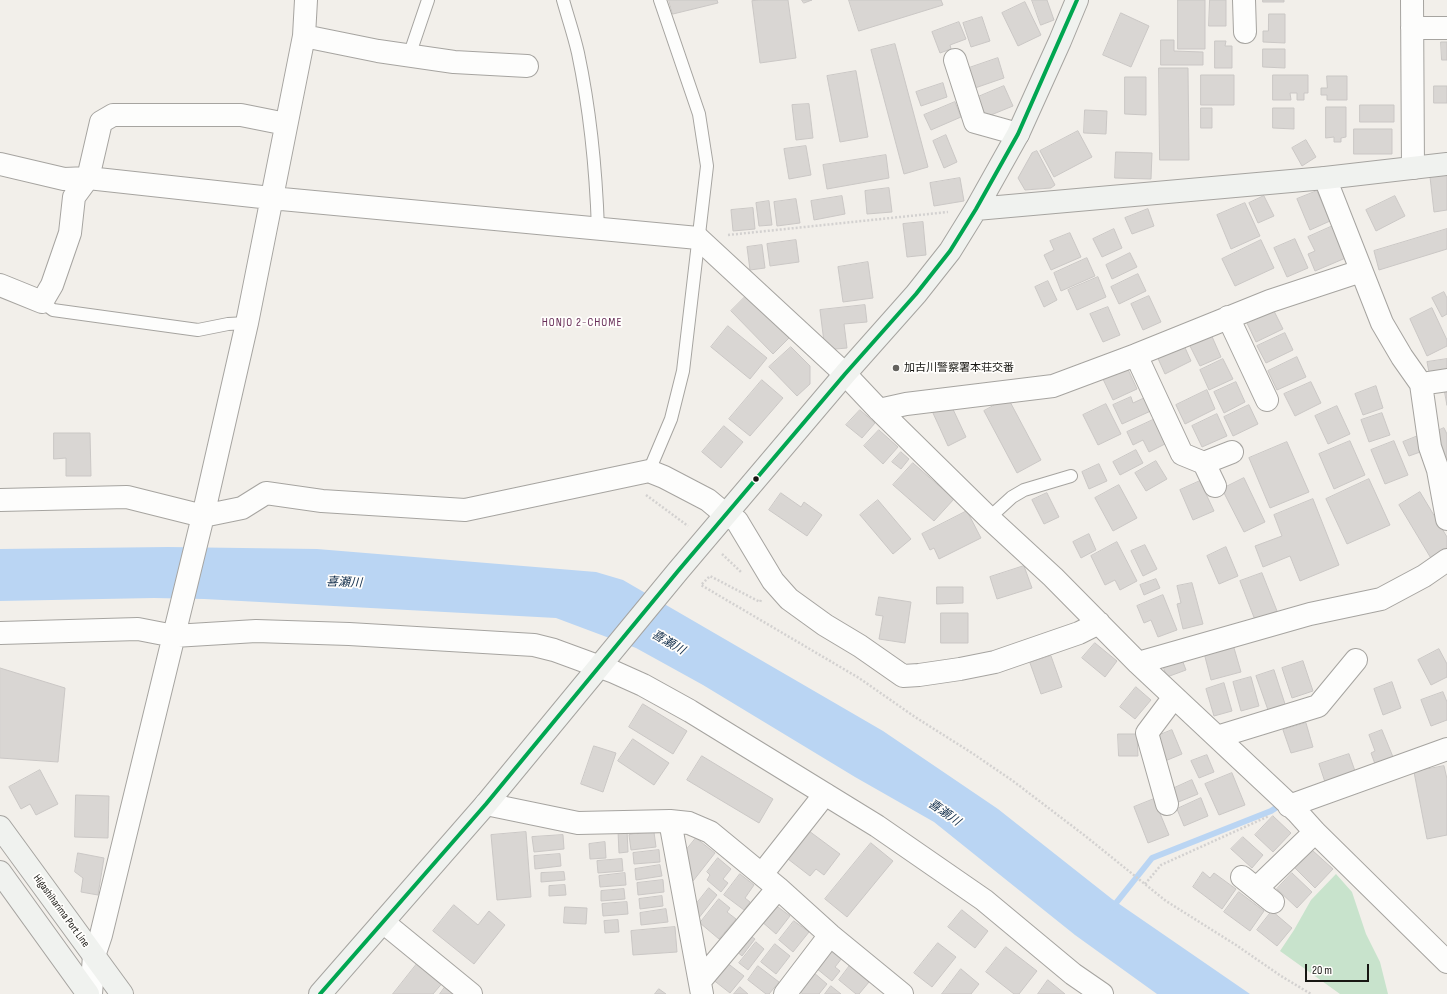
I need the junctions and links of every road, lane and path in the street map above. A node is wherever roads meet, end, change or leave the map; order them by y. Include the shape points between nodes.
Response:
1 (306, 0) edge
2 (428, 0) edge
3 (563, 0) edge
4 (660, 0) edge
5 (1077, 0) edge
6 (1244, 0) edge
7 (1412, 0) edge
8 (1412, 28) junction
9 (1447, 28) edge
10 (1245, 32) dead end
11 (304, 36) junction
12 (410, 56) junction
13 (954, 60) dead end
14 (526, 66) dead end
15 (286, 124) junction
16 (1018, 134) junction
17 (0, 164) edge
18 (1447, 164) edge
19 (1413, 168) junction
20 (88, 178) junction
21 (1325, 178) junction
22 (271, 198) junction
23 (976, 209) junction
24 (598, 229) junction
25 (698, 238) junction
26 (1361, 271) junction
27 (0, 285) edge
28 (42, 302) junction
29 (1228, 317) junction
30 (247, 323) junction
31 (1136, 355) junction
32 (845, 374) junction
33 (1447, 380) edge
34 (1421, 384) junction
35 (1267, 400) dead end
36 (878, 410) junction
37 (1232, 452) dead end
38 (1204, 463) junction
39 (649, 471) junction
40 (622, 476) junction
41 (1071, 476) dead end
42 (1215, 486) dead end
43 (0, 500) edge
44 (726, 515) junction
45 (203, 516) junction
46 (989, 518) junction
47 (1447, 519) edge
48 (690, 528) dead end
49 (722, 554) dead end
50 (1447, 560) edge
51 (743, 574) dead end
52 (762, 598) dead end
53 (1099, 623) junction
54 (0, 633) edge
55 (174, 636) junction
56 (1356, 660) dead end
57 (1138, 663) junction
58 (601, 664) junction
59 (1174, 697) junction
60 (1217, 736) junction
61 (1447, 749) edge
62 (825, 794) junction
63 (486, 804) junction
64 (1167, 804) dead end
65 (1289, 805) junction
66 (670, 821) junction
67 (0, 827) edge
68 (1315, 832) junction
69 (0, 872) edge
70 (762, 874) junction
71 (1145, 884) junction
72 (778, 888) junction
73 (1274, 902) dead end
74 (383, 922) junction
75 (830, 935) junction
76 (94, 956) junction
77 (1447, 962) edge
78 (701, 988) edge
79 (888, 990) edge
80 (88, 994) edge
81 (91, 994) edge
82 (122, 994) edge
83 (320, 994) edge
84 (471, 994) edge
85 (785, 994) edge
86 (1102, 994) edge
87 (1311, 994) edge

1 - 11 street
2 - 12 lane
3 - 24 lane via 585,90
4 - 25 lane via 699,114 707,166
5 - 16 main road
6 - 10 street
7 - 8 street
8 - 9 street
8 - 19 street
11 - 12 street via 378,52
11 - 15 street
12 - 14 street via 454,62
13 - 16 street via 975,122
15 - 20 street via 241,115 113,115 100,122
15 - 22 street
16 - 23 main road
17 - 20 street via 64,179
18 - 19 main road
19 - 21 main road
20 - 22 street
20 - 28 street via 74,197 70,233 52,285
21 - 23 main road
21 - 26 street
22 - 24 street
22 - 30 street
23 - 25 path
23 - 32 main road via 950,251 916,294
24 - 25 street
25 - 32 street
25 - 39 lane via 683,370 670,419
26 - 29 street
26 - 34 street via 1382,323
27 - 28 street
28 - 30 lane via 53,310 198,330
29 - 31 street
29 - 35 street
30 - 45 street
31 - 36 street via 1053,386 906,404
31 - 38 street via 1182,454
32 - 36 street
32 - 44 main road
33 - 34 street
34 - 47 street via 1430,447 1438,470
36 - 46 street
37 - 38 street
38 - 42 street
39 - 40 street
39 - 44 street via 708,500
40 - 45 street via 465,510 322,501 266,493 242,508
40 - 48 path
41 - 46 lane via 1024,490 1012,497
43 - 45 street via 127,497
44 - 53 street via 737,521 773,582 789,600 903,676 919,676 995,662 1079,633
44 - 58 main road
45 - 55 street
46 - 53 street
49 - 51 path
50 - 57 street via 1424,576 1381,599 1310,614
52 - 71 path via 760,602 710,576 702,586 859,678 972,752
53 - 57 street
54 - 55 street via 138,629
55 - 58 street via 256,631 534,645
55 - 76 street
56 - 60 street via 1318,706
57 - 59 street
58 - 62 street via 690,710
58 - 63 main road
59 - 60 street
59 - 64 street via 1147,732
60 - 65 street
61 - 65 street
62 - 70 street
62 - 86 street via 877,826 984,900 1073,974
63 - 66 street via 578,823
63 - 74 main road
65 - 68 street
65 - 71 path via 1161,865
66 - 70 street via 688,823 710,832
66 - 78 street
67 - 76 main road, Higashiharima Port Line
68 - 73 street via 1250,883
68 - 77 street
69 - 80 main road
70 - 72 street
71 - 87 path via 1166,901
72 - 75 street
72 - 78 street
74 - 83 main road
74 - 84 street
75 - 79 street
75 - 85 street
76 - 81 street
76 - 82 main road, Higashiharima Port Line

